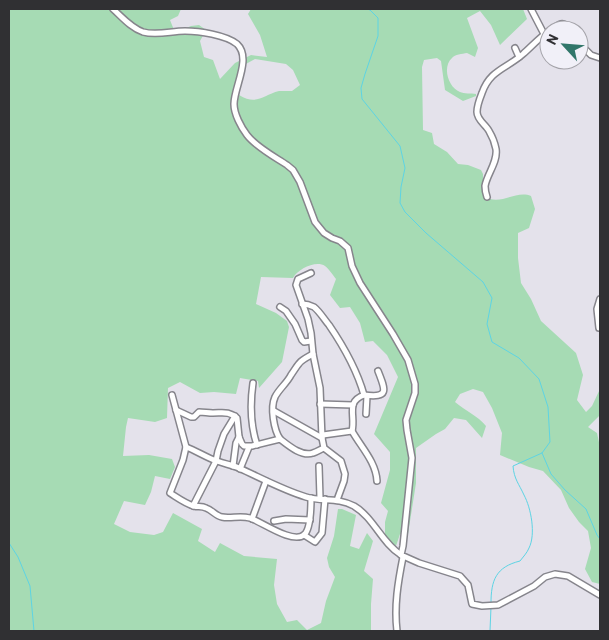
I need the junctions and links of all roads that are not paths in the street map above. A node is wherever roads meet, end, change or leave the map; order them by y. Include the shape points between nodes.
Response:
1 (113, 9) edge
2 (531, 9) edge
3 (539, 20) edge
4 (539, 40) edge
5 (515, 48) dead end
6 (589, 52) edge
7 (519, 57) junction
8 (600, 58) edge
9 (487, 198) dead end
10 (311, 273) dead end
11 (600, 299) edge
12 (302, 304) junction
13 (280, 307) dead end
14 (599, 328) dead end
15 (311, 341) junction
16 (313, 354) junction
17 (378, 371) dead end
18 (253, 383) dead end
19 (172, 395) dead end
20 (365, 396) junction
21 (320, 404) junction
22 (353, 405) junction
23 (176, 410) junction
24 (274, 412) junction
25 (366, 414) dead end
26 (235, 416) junction
27 (352, 431) junction
28 (322, 436) junction
29 (239, 437) junction
30 (280, 439) junction
31 (257, 445) junction
32 (186, 447) junction
33 (249, 447) junction
34 (324, 448) junction
35 (216, 461) junction
36 (233, 466) junction
37 (319, 466) dead end
38 (240, 469) junction
39 (266, 481) junction
40 (377, 481) dead end
41 (311, 498) junction
42 (322, 499) junction
43 (338, 500) junction
44 (193, 506) junction
45 (252, 519) junction
46 (310, 520) junction
47 (274, 521) dead end
48 (304, 535) junction
49 (402, 556) junction
50 (600, 594) edge
51 (397, 631) edge

1 - 49 street via 143,32 215,34 237,45 243,60 234,104 242,127 251,139 292,170 316,222 324,233 348,248 360,283 408,360 415,393 406,420 412,458
2 - 3 street
4 - 7 street
5 - 7 street
6 - 8 street
7 - 9 street via 489,78 480,98 478,116 489,130 496,149 485,185
10 - 12 street via 296,283
11 - 14 street via 597,309
12 - 15 street
12 - 20 street via 313,306 333,330
13 - 15 street via 295,324 302,340
15 - 16 street
16 - 21 street
16 - 24 street via 299,362 278,392 274,398
17 - 20 street via 384,384 383,394
18 - 31 street via 252,429
19 - 23 street
20 - 22 street via 357,398
20 - 25 street
21 - 22 street
21 - 28 street
22 - 27 street
23 - 26 street via 191,417 199,412 226,412
23 - 32 street
24 - 28 street
24 - 30 street via 274,427
26 - 29 street
26 - 35 street via 221,441
27 - 28 street
27 - 40 street via 374,467
28 - 34 street
29 - 33 street via 244,446
29 - 36 street
30 - 31 street
30 - 34 street via 302,453 314,453
31 - 33 street
32 - 35 street
32 - 44 street via 170,493
33 - 38 street
34 - 43 street via 344,467 344,481
35 - 36 street
35 - 44 street
36 - 38 street
37 - 42 street
38 - 39 street
39 - 41 street
39 - 45 street
41 - 42 street
41 - 46 street
42 - 43 street
42 - 48 street via 321,535 315,542
43 - 49 street via 366,514 385,541
44 - 45 street via 204,507 221,517
45 - 48 street via 289,536
46 - 47 street
46 - 48 street
49 - 50 street via 460,576 468,585 472,604 482,606 494,606 508,600 555,574 568,576
49 - 51 street via 395,606

